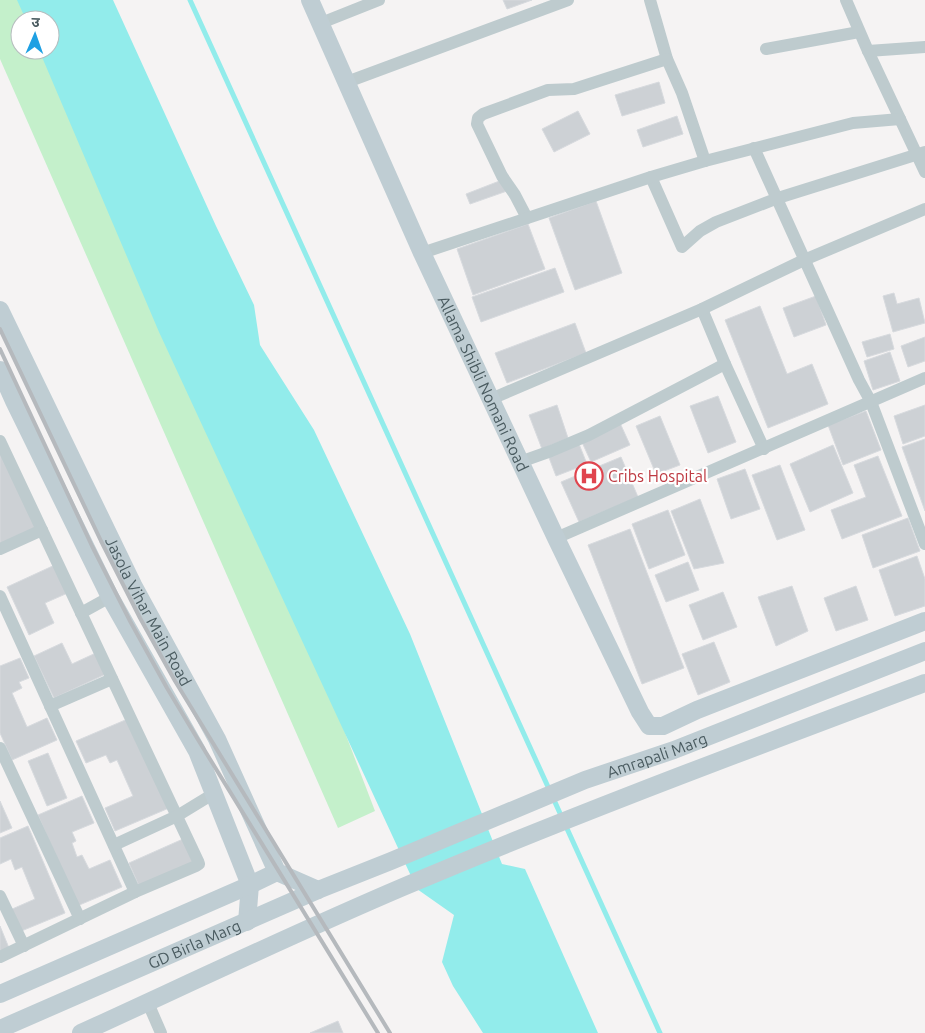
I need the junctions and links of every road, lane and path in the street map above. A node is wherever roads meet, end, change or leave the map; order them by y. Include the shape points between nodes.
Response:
1 (310, 0) edge
2 (379, 0) edge
3 (568, 0) edge
4 (650, 0) edge
5 (846, 0) edge
6 (320, 23) junction
7 (859, 32) junction
8 (925, 48) edge
9 (766, 50) dead end
10 (868, 51) junction
11 (667, 59) junction
12 (347, 82) junction
13 (900, 119) junction
14 (754, 148) junction
15 (921, 153) edge
16 (705, 161) junction
17 (925, 172) edge
18 (651, 177) junction
19 (778, 198) junction
20 (925, 210) edge
21 (527, 218) junction
22 (422, 253) junction
23 (804, 260) junction
24 (702, 309) junction
25 (0, 310) edge
26 (725, 364) junction
27 (925, 378) edge
28 (2, 380) edge
29 (491, 399) junction
30 (871, 402) junction
31 (0, 441) edge
32 (764, 449) junction
33 (520, 462) junction
34 (42, 530) junction
35 (556, 538) junction
36 (925, 544) edge
37 (0, 549) edge
38 (0, 596) edge
39 (110, 597) junction
40 (81, 612) junction
41 (4, 617) edge
42 (925, 621) edge
43 (925, 652) edge
44 (112, 678) junction
45 (925, 683) edge
46 (50, 706) junction
47 (663, 726) junction
48 (0, 748) edge
49 (674, 750) junction
50 (214, 794) junction
51 (177, 816) junction
52 (114, 845) junction
53 (391, 861) joint
54 (277, 872) junction
55 (250, 885) junction
56 (406, 886) joint
57 (318, 890) junction
58 (135, 892) junction
59 (0, 896) edge
60 (80, 919) junction
61 (247, 922) junction
62 (24, 946) junction
63 (0, 957) edge
64 (0, 994) edge
65 (148, 1003) junction
66 (0, 1029) edge
67 (81, 1033) edge
68 (161, 1033) edge

1 - 6 street, Allama Shibli Nomani Road
2 - 6 street
3 - 12 street
4 - 11 street
5 - 7 street
6 - 12 street, Allama Shibli Nomani Road
7 - 9 street
7 - 10 street
8 - 10 street
10 - 13 street
11 - 16 street via 682,92
11 - 21 street via 574,88 548,90 478,118 477,124 498,167
12 - 22 street, Allama Shibli Nomani Road
13 - 14 street via 853,123
13 - 15 street
14 - 16 street
14 - 19 street
15 - 17 street
15 - 19 street
16 - 18 street
18 - 19 street via 682,247 716,222
18 - 21 street
19 - 23 street
20 - 23 street
21 - 22 street
22 - 29 street, Allama Shibli Nomani Road
23 - 24 street
23 - 30 street
24 - 26 street
24 - 29 street
25 - 54 street, Jasola Vihar Main Road via 133,585 217,739
26 - 32 street
26 - 33 street via 589,435
27 - 30 street
28 - 39 street, Jasola Vihar Main Road
29 - 33 street, Allama Shibli Nomani Road
30 - 32 street
30 - 36 street
31 - 34 street
32 - 35 street
33 - 35 street, Allama Shibli Nomani Road
34 - 37 street
34 - 40 street
35 - 47 street, Allama Shibli Nomani Road via 640,712 648,726
38 - 41 street
39 - 40 street
39 - 50 street, Jasola Vihar Main Road via 197,751
40 - 44 street
41 - 46 street
42 - 47 street
43 - 49 street, Amrapali Marg
44 - 46 street
44 - 51 street
45 - 56 street, Amrapali Marg via 659,783
46 - 52 street
47 - 49 street
48 - 60 street
49 - 53 street, Amrapali Marg via 585,780
50 - 51 street
50 - 55 street, Jasola Vihar Main Road
51 - 52 street
51 - 58 street via 198,864
52 - 58 street
53 - 57 street, GD Birla Marg
54 - 55 street
54 - 57 street
55 - 61 street, Jasola Vihar Main Road
55 - 64 street
56 - 65 street, GD Birla Marg
57 - 61 street, GD Birla Marg
58 - 60 street
59 - 62 street
60 - 62 street
61 - 66 street, GD Birla Marg
62 - 63 street
65 - 67 street, GD Birla Marg
65 - 68 street

